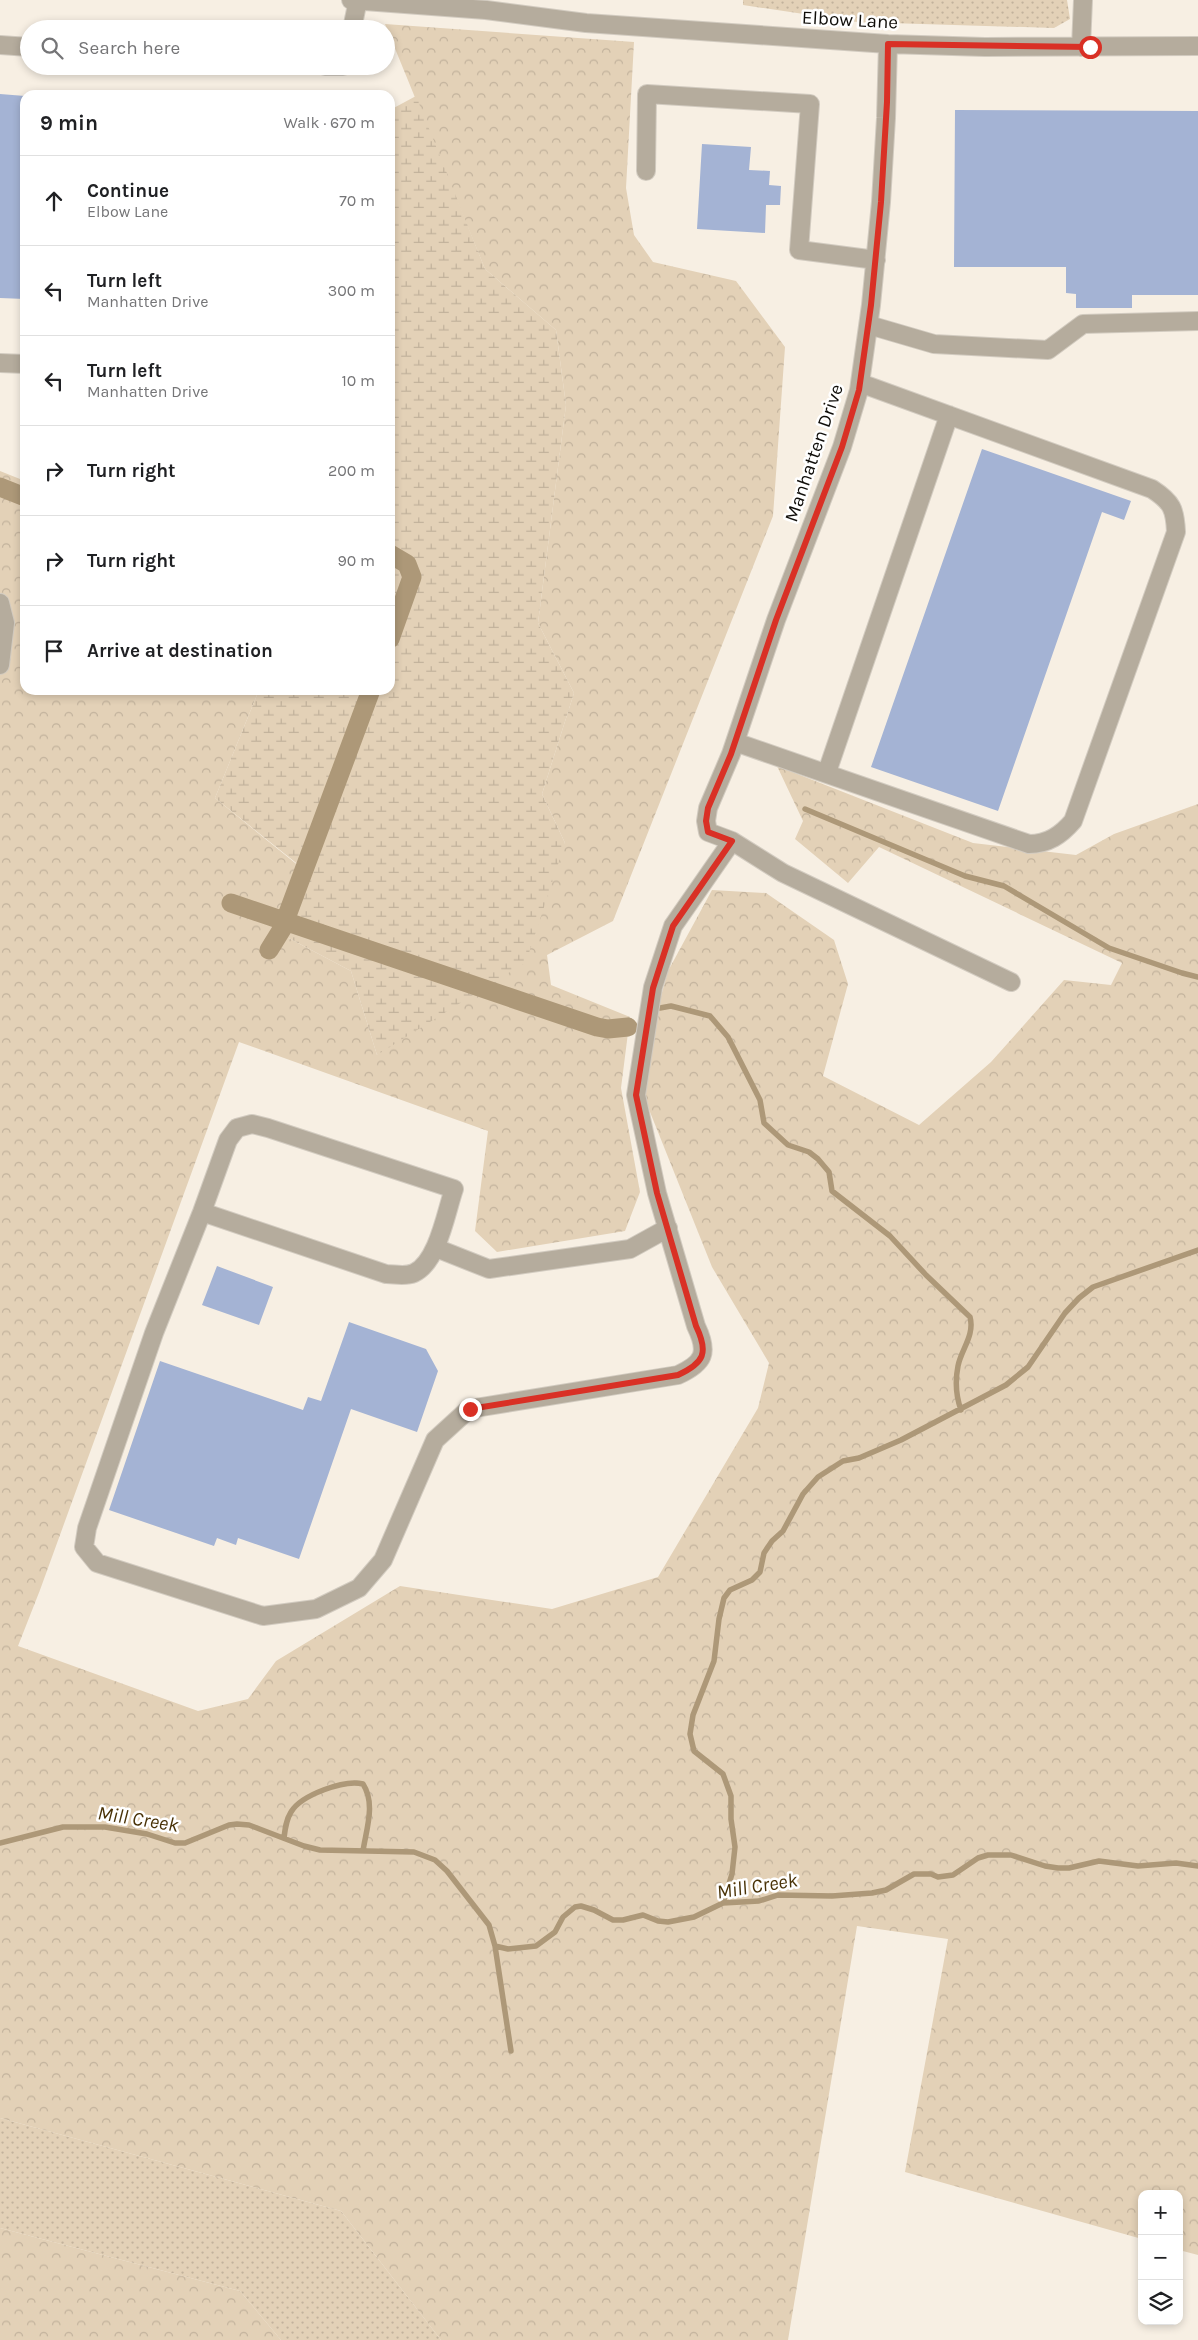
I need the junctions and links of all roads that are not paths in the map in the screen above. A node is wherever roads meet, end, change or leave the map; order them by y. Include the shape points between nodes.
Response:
1 (351, 0) edge
2 (358, 0) edge
3 (1083, 0) edge
4 (354, 20) edge
5 (888, 44) junction
6 (0, 45) edge
7 (20, 46) edge
8 (1198, 46) edge
9 (1081, 47) junction
10 (646, 171) dead end
11 (876, 260) junction
12 (1198, 321) edge
13 (869, 325) junction
14 (0, 362) edge
15 (20, 364) edge
16 (860, 383) junction
17 (949, 415) junction
18 (0, 603) edge
19 (0, 665) edge
20 (735, 742) junction
21 (827, 772) junction
22 (732, 841) junction
23 (1011, 982) dead end
24 (202, 1212) junction
25 (668, 1228) junction
26 (436, 1248) junction

1 - 2 street, Elbow Lane
2 - 4 street
2 - 5 street, Elbow Lane via 486,10 586,23
3 - 9 street
5 - 9 street, Elbow Lane
5 - 11 street, Manhatten Drive
6 - 7 street
8 - 9 street, Elbow Lane
10 - 11 street via 647,94 810,104 800,250
11 - 13 street, Manhatten Drive
12 - 13 street via 1083,324 1048,350 934,344
13 - 16 street, Manhatten Drive
14 - 15 street
16 - 17 street
16 - 20 street, Manhatten Drive via 842,447 776,620
17 - 21 street
17 - 21 street via 1152,489 1168,499 1175,516 1176,532 1073,821 1063,833 1038,844 1029,844
18 - 19 street via 5,623
20 - 21 street
20 - 22 street, Manhatten Drive via 708,808 706,821 708,832
22 - 23 street via 783,873
22 - 25 street via 673,926 651,997 636,1095 657,1193
24 - 25 street via 154,1333 87,1528 84,1547 97,1563 263,1616 316,1609 359,1588 383,1560 435,1440 470,1409 678,1375 695,1367 703,1356 702,1339
24 - 26 street via 386,1274 414,1273 424,1266
24 - 26 street via 228,1140 237,1128 252,1124 454,1189
25 - 26 street via 630,1249 489,1269

